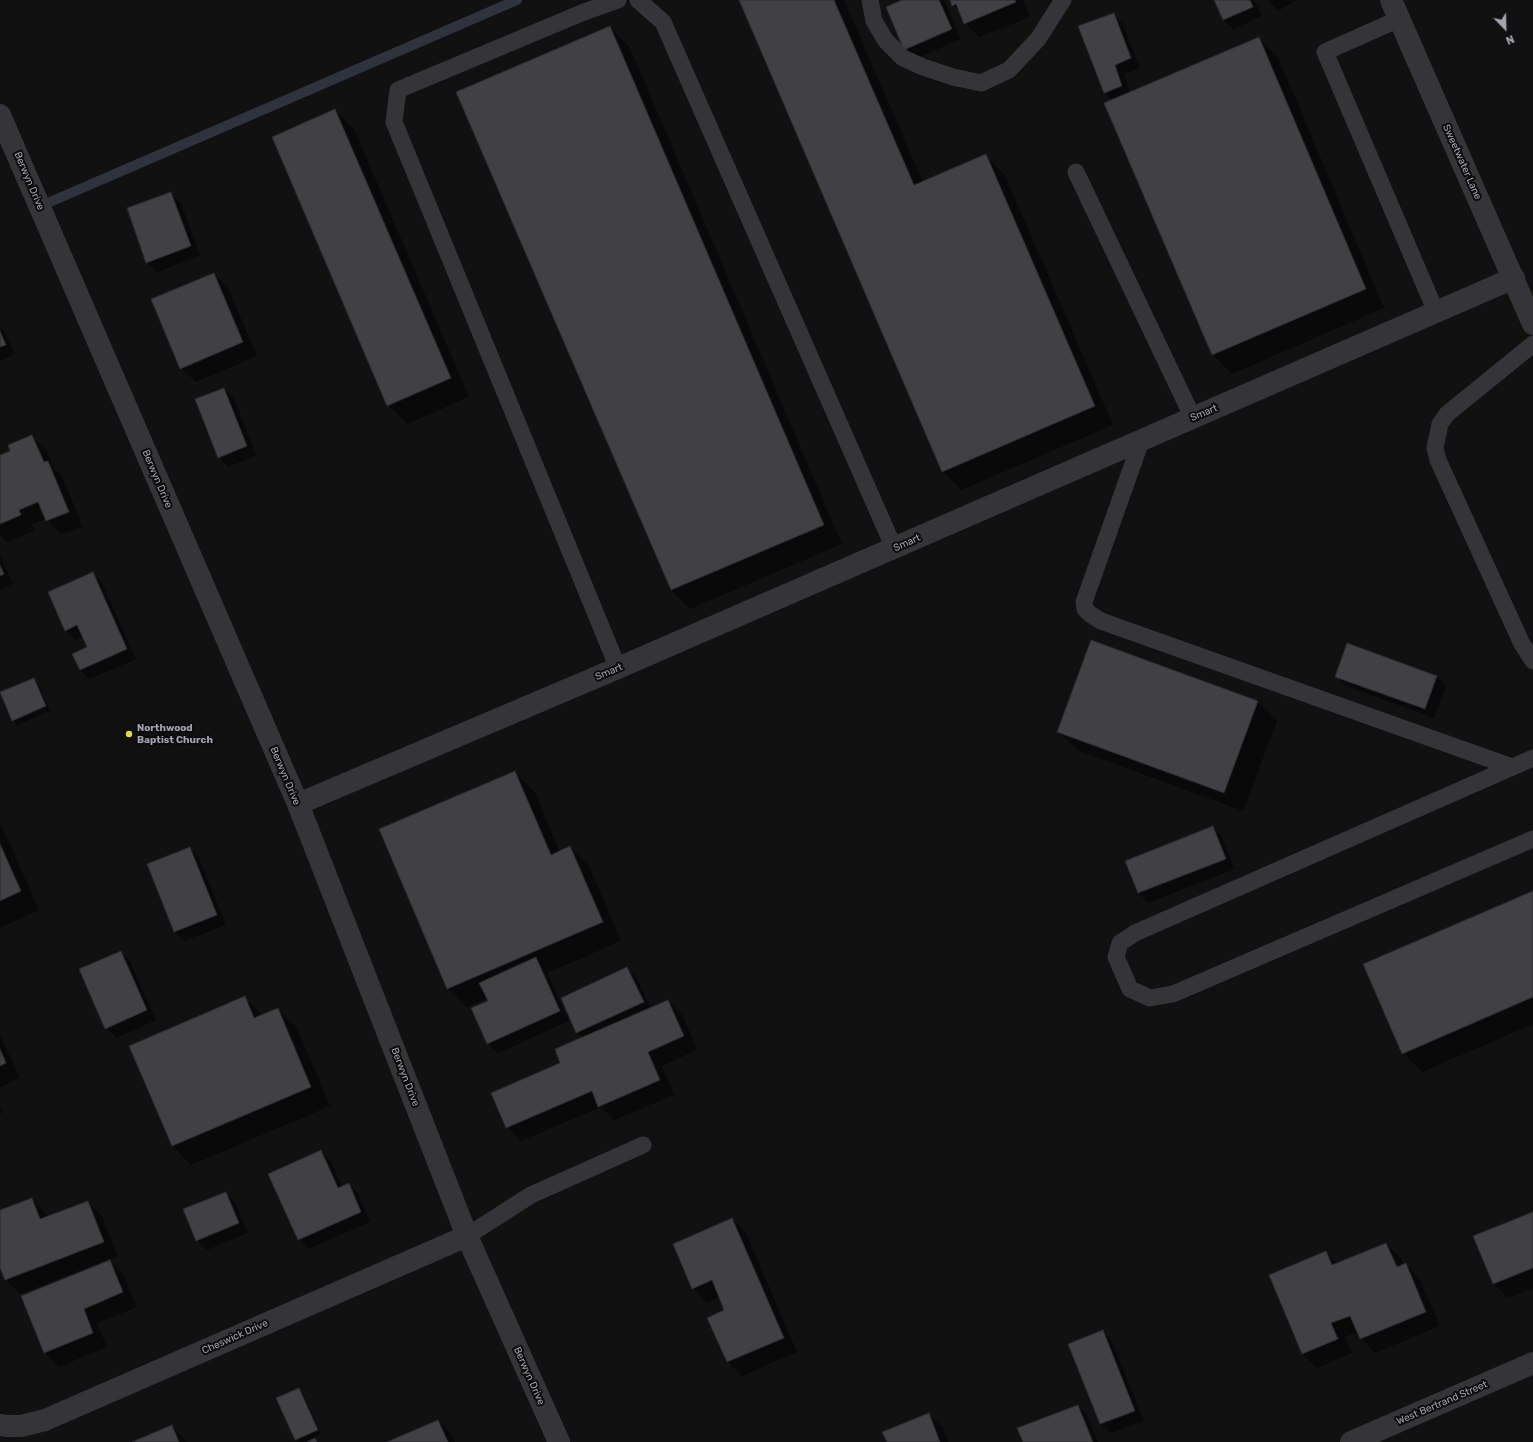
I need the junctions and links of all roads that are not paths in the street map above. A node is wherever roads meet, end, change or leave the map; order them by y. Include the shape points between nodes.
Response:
1 (618, 0) edge
2 (638, 0) edge
3 (870, 0) edge
4 (1063, 0) edge
5 (1395, 10) edge
6 (0, 115) edge
7 (1076, 172) dead end
8 (1514, 278) junction
9 (1436, 312) junction
10 (1533, 324) edge
11 (1533, 344) edge
12 (1193, 418) junction
13 (1141, 440) junction
14 (894, 548) junction
15 (1533, 661) edge
16 (618, 668) junction
17 (1533, 758) edge
18 (1512, 767) junction
19 (298, 804) junction
20 (1533, 838) edge
21 (643, 1145) dead end
22 (467, 1236) junction
23 (1533, 1363) edge
24 (0, 1425) edge
25 (559, 1442) edge
26 (1351, 1442) edge

1 - 16 lane via 398,90 394,122
2 - 14 lane via 663,22
3 - 4 lane via 874,21 886,41 903,58 953,77 981,83 1009,70 1038,38
5 - 8 street, Sweetwater Lane
5 - 9 lane via 1325,52
6 - 19 street, Berwyn Drive
7 - 12 lane
8 - 9 street, Smart
8 - 10 street, Sweetwater Lane
9 - 12 street, Smart
11 - 15 lane via 1447,414 1440,424 1435,448 1438,460 1518,637
12 - 13 street, Smart
13 - 14 street, Smart
13 - 18 lane via 1084,602 1085,609 1090,614 1101,621
14 - 16 street, Smart
16 - 19 street, Smart
17 - 18 lane
18 - 20 lane via 1135,933 1120,943 1116,957 1130,989 1150,998 1173,994
19 - 22 street, Berwyn Drive
21 - 22 lane via 531,1195
22 - 24 street, Cheswick Drive via 45,1420 21,1426
22 - 25 street, Berwyn Drive
23 - 26 street, West Bertrand Street

